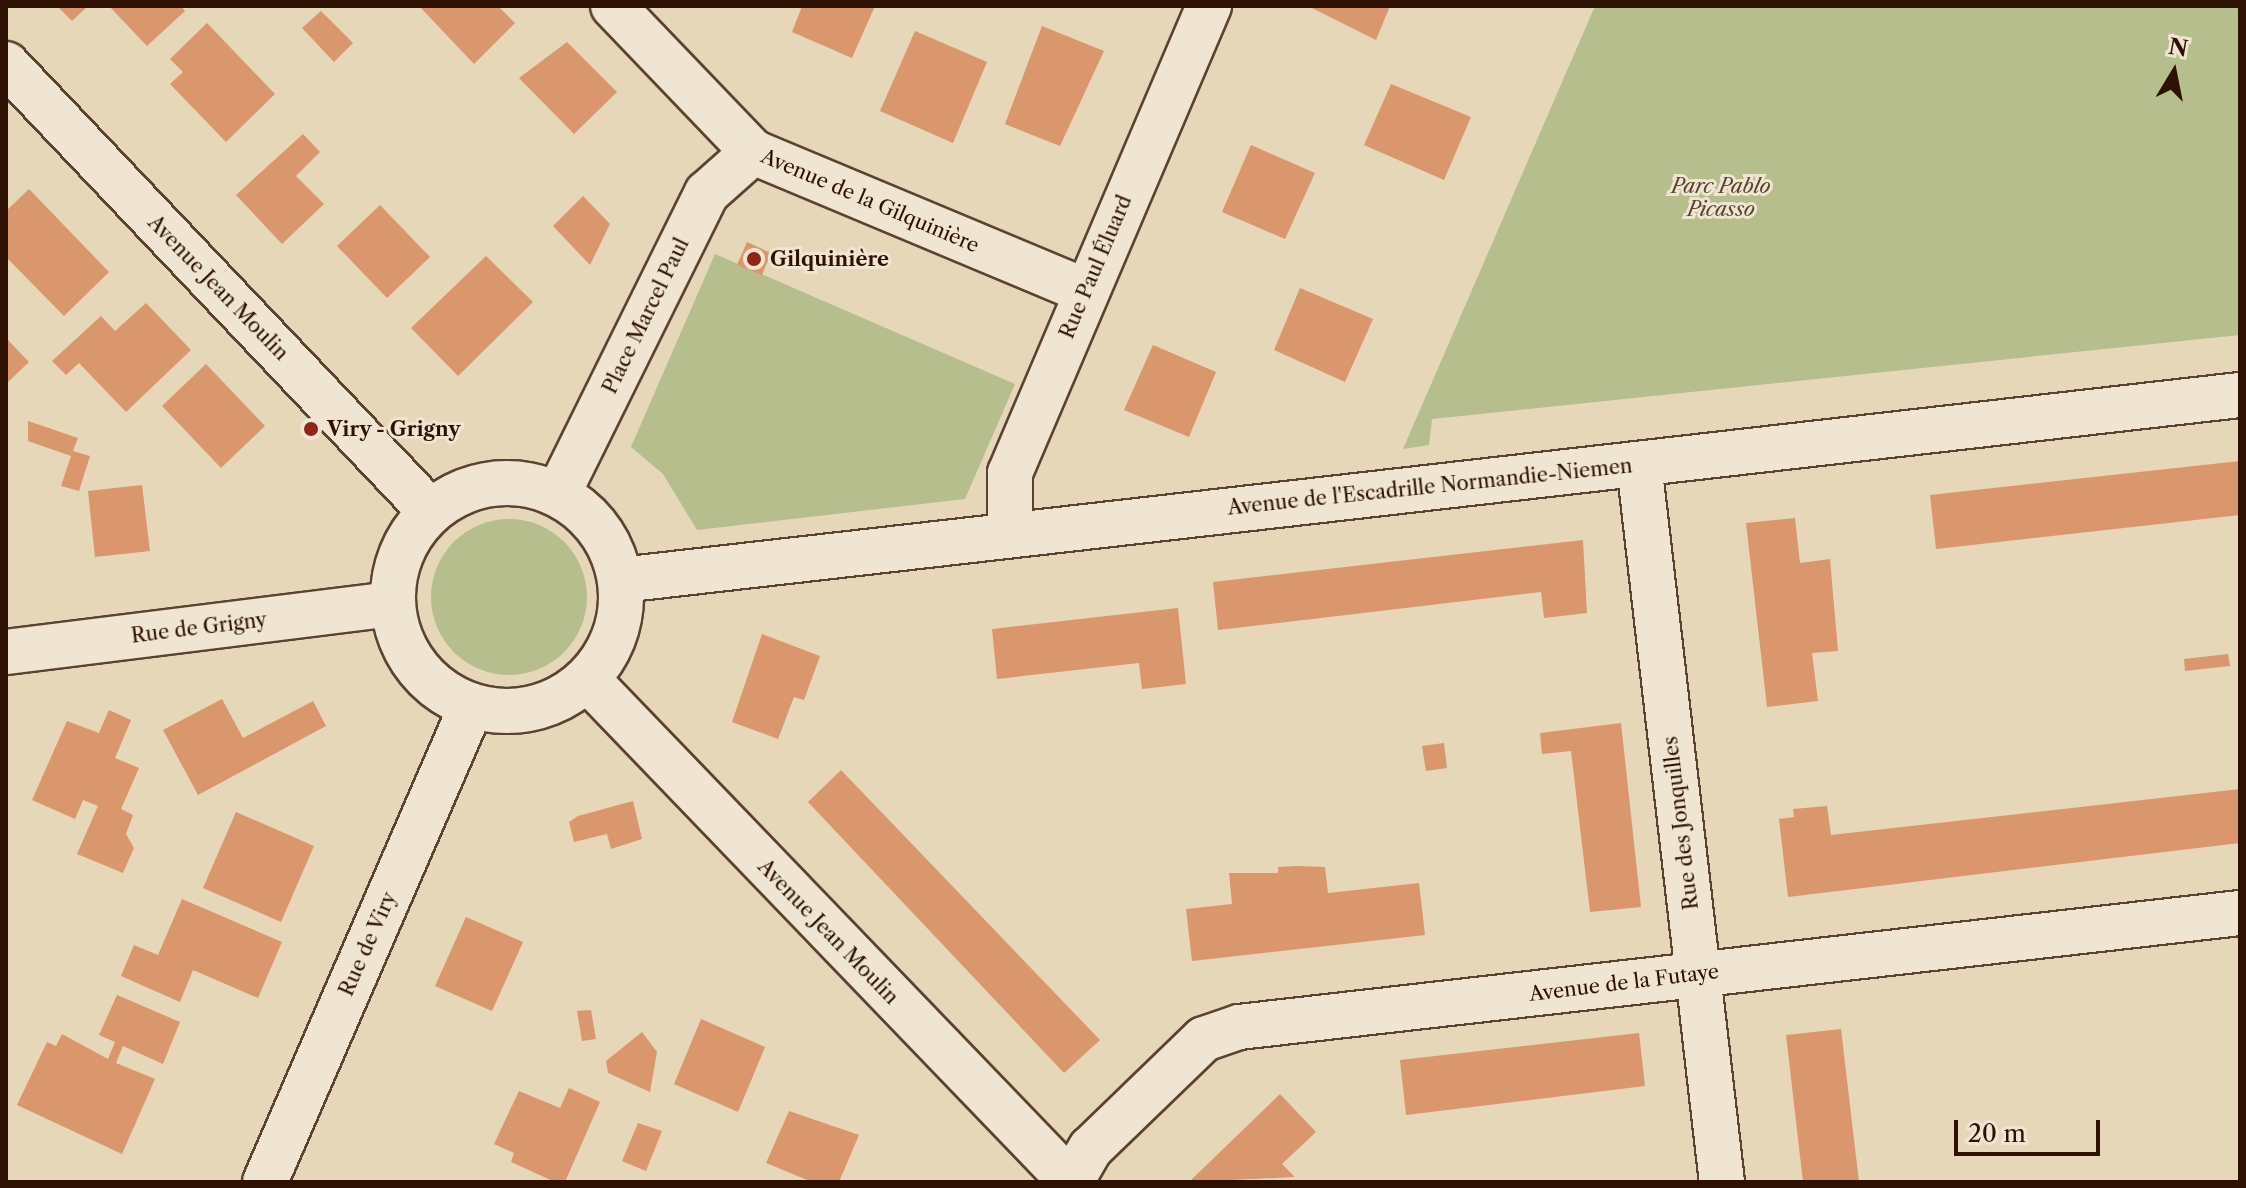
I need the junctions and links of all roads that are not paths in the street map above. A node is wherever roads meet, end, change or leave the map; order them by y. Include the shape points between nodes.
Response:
1 (613, 6) edge
2 (1209, 6) edge
3 (6, 64) edge
4 (753, 152) junction
5 (1085, 291) junction
6 (2240, 395) edge
7 (1639, 464) junction
8 (558, 494) junction
9 (430, 511) junction
10 (1010, 534) junction
11 (621, 580) junction
12 (391, 604) junction
13 (6, 652) edge
14 (587, 679) junction
15 (471, 707) junction
16 (2240, 913) edge
17 (1700, 974) junction
18 (265, 1182) edge
19 (1071, 1182) edge
20 (1722, 1182) edge

1 - 4 street, Avenue de la Gilquinière
2 - 5 street, Rue Paul Éluard
3 - 9 street, Avenue Jean Moulin
4 - 5 street, Avenue de la Gilquinière
4 - 8 street, Place Marcel Paul via 707,193
5 - 10 street, Rue Paul Éluard via 1010,473
6 - 7 street, Avenue de l'Escadrille Normandie-Niemen
7 - 10 street, Avenue de l'Escadrille Normandie-Niemen
7 - 17 street, Rue des Jonquilles
8 - 9 street via 492,483
8 - 11 street via 588,515 609,545
9 - 12 street via 403,548
10 - 11 street, Avenue de l'Escadrille Normandie-Niemen
11 - 14 street via 613,639
12 - 13 street, Rue de Grigny
12 - 15 street via 415,667
14 - 15 street via 533,710
14 - 19 street, Avenue Jean Moulin
15 - 18 street, Rue de Viry
16 - 17 street, Avenue de la Futaye
17 - 19 street, Avenue de la Futaye via 1215,1035 1091,1148
17 - 20 street, Rue des Jonquilles

